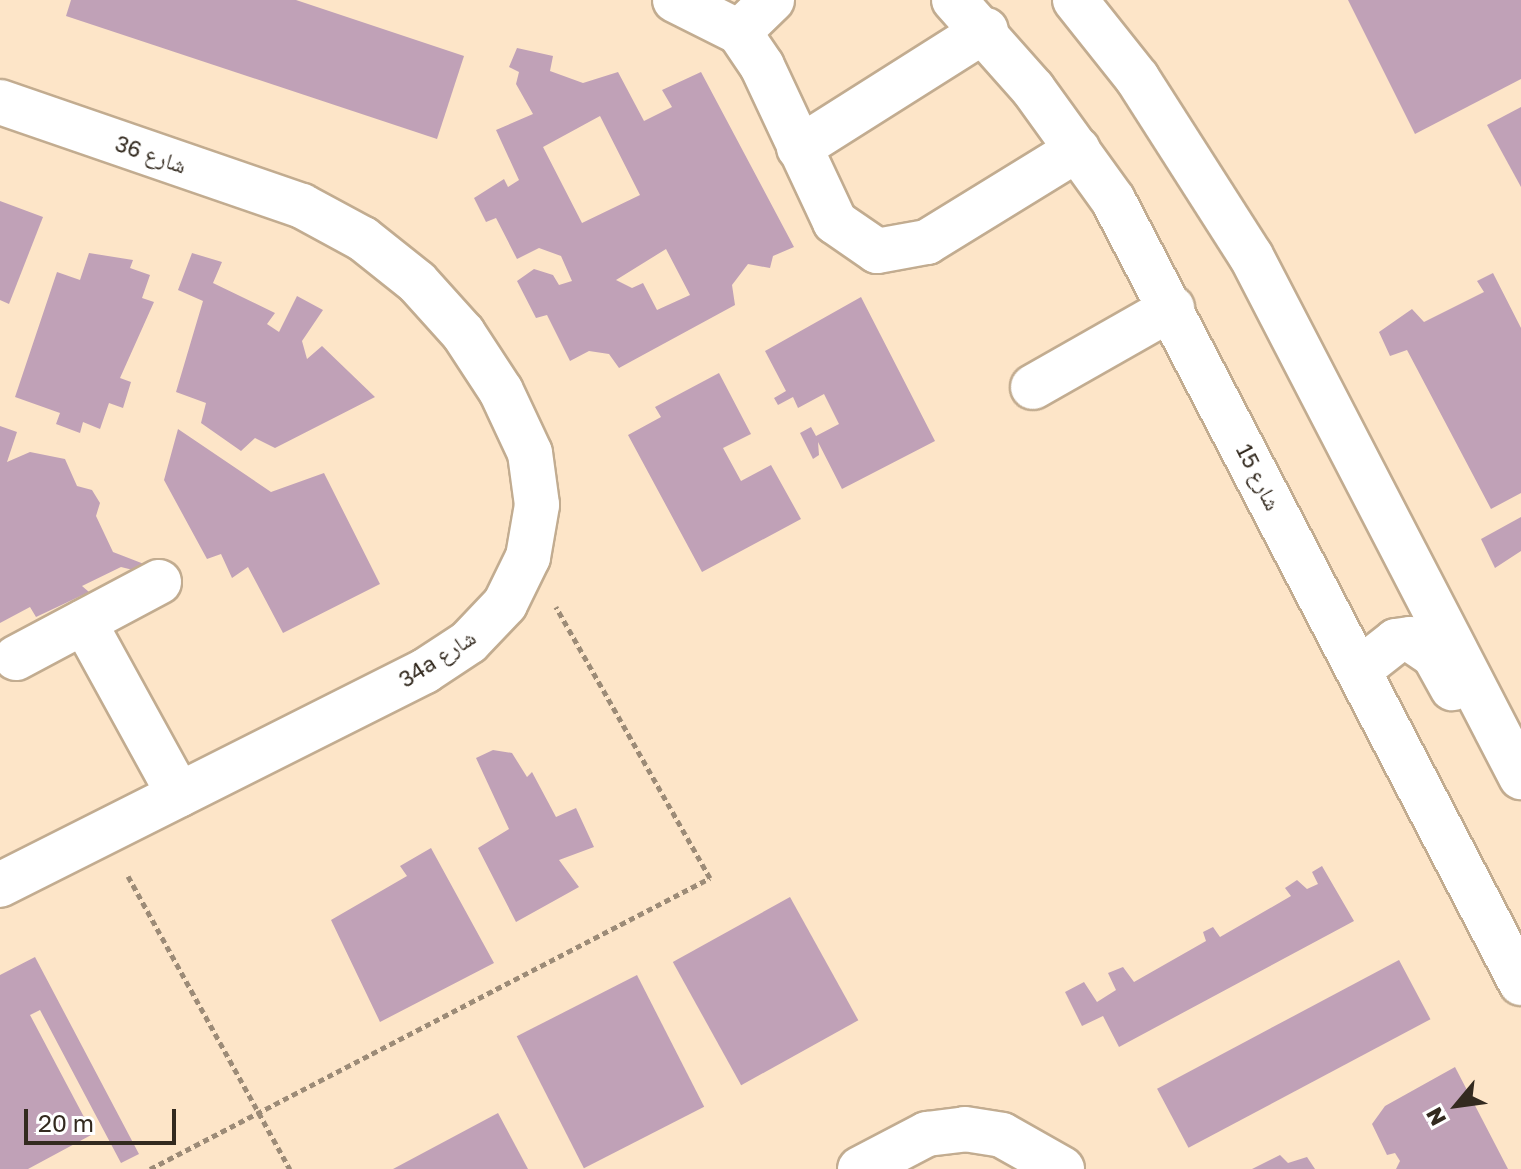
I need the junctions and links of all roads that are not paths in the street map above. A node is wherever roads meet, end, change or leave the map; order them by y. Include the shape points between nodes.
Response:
1 (675, 0) edge
2 (772, 0) edge
3 (954, 0) edge
4 (1075, 0) edge
5 (986, 30) junction
6 (739, 32) junction
7 (0, 102) edge
8 (799, 148) junction
9 (1078, 149) junction
10 (302, 206) joint
11 (1172, 308) junction
12 (1033, 387) dead end
13 (159, 582) dead end
14 (84, 622) junction
15 (16, 658) dead end
16 (1359, 670) junction
17 (1521, 777) edge
18 (179, 795) junction
19 (1521, 808) edge
20 (0, 885) edge
21 (1521, 983) edge
22 (860, 1169) edge
23 (1062, 1169) edge

1 - 6 street
2 - 6 street
3 - 5 street, شارع 15
4 - 17 street via 1137,78 1251,256
5 - 8 street
5 - 9 street, شارع 15
6 - 8 street
7 - 10 street, شارع 36
8 - 9 street via 846,235 894,252 927,242
9 - 11 street, شارع 15
10 - 18 street, 34a شارع via 363,239 417,282 463,333 501,391 530,453 537,505 528,557 505,604 469,642 425,671
11 - 12 street
11 - 16 street, شارع 15
13 - 14 street
14 - 15 street
14 - 18 street
16 - 19 street via 1396,641 1424,644
16 - 21 street, شارع 15
18 - 20 street, 34a شارع
22 - 23 street via 927,1134 965,1129 1002,1135

